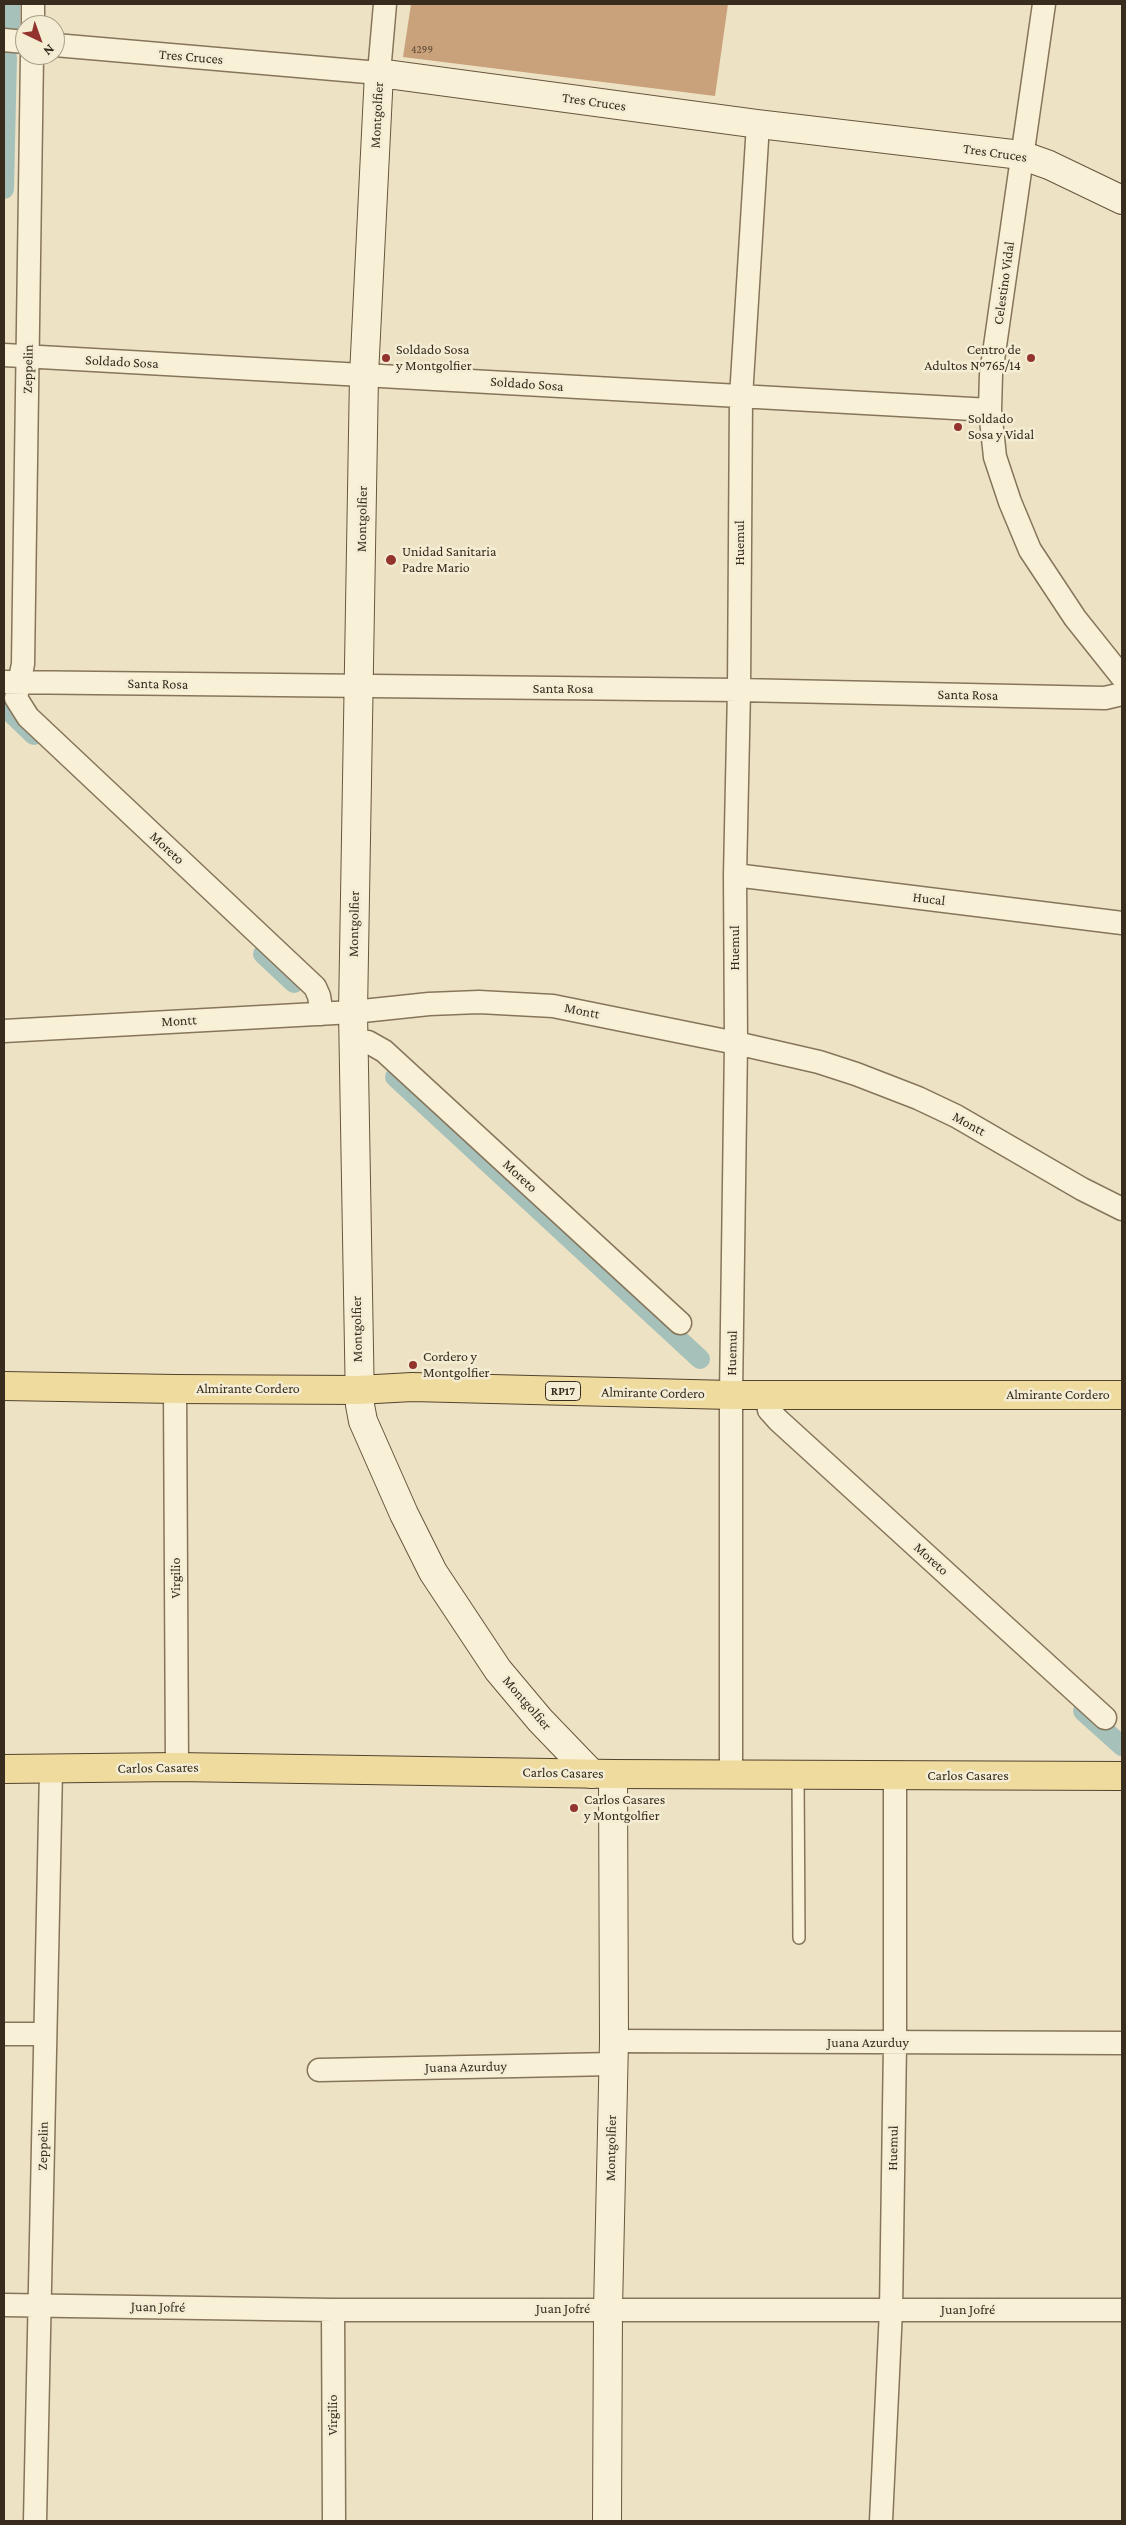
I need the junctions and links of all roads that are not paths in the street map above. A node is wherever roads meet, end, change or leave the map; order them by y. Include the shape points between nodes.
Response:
1 (385, 4) edge
2 (1044, 4) edge
3 (65, 46) edge
4 (32, 65) edge
5 (379, 73) junction
6 (758, 124) junction
7 (1021, 156) junction
8 (1122, 200) edge
9 (4, 355) edge
10 (28, 357) junction
11 (364, 375) junction
12 (741, 397) junction
13 (990, 410) junction
14 (1122, 677) edge
15 (12, 682) edge
16 (358, 687) junction
17 (739, 690) junction
18 (1122, 694) edge
19 (735, 875) junction
20 (1122, 923) edge
21 (353, 1012) junction
22 (322, 1014) junction
23 (4, 1031) edge
24 (353, 1041) junction
25 (736, 1043) junction
26 (1122, 1209) edge
27 (680, 1323) dead end
28 (4, 1386) edge
29 (175, 1389) junction
30 (358, 1390) junction
31 (731, 1395) junction
32 (767, 1395) junction
33 (1122, 1396) edge
34 (1105, 1718) dead end
35 (177, 1768) junction
36 (4, 1769) edge
37 (51, 1770) junction
38 (731, 1773) junction
39 (603, 1774) junction
40 (798, 1774) junction
41 (895, 1775) junction
42 (1122, 1776) edge
43 (799, 1938) dead end
44 (4, 2034) edge
45 (44, 2034) junction
46 (895, 2043) junction
47 (1122, 2043) edge
48 (613, 2052) junction
49 (319, 2070) dead end
50 (4, 2305) edge
51 (40, 2305) junction
52 (608, 2309) junction
53 (333, 2310) junction
54 (891, 2310) junction
55 (1122, 2310) edge
56 (35, 2521) edge
57 (334, 2521) edge
58 (607, 2521) edge
59 (881, 2521) edge

1 - 5 street, Montgolfier
2 - 7 street, Celestino Vidal
3 - 5 street, Tres Cruces
4 - 10 street, Zeppelin
5 - 6 street, Tres Cruces
5 - 11 street, Montgolfier
6 - 7 street, Tres Cruces
6 - 12 street, Huemul
7 - 8 street, Tres Cruces via 1049,165
7 - 13 street, Celestino Vidal via 991,374
9 - 10 street, Soldado Sosa
10 - 11 street, Soldado Sosa
10 - 15 street, Zeppelin via 23,664
11 - 12 street, Soldado Sosa
11 - 16 street, Montgolfier
12 - 13 street, Soldado Sosa
12 - 17 street, Huemul
13 - 14 street, Celestino Vidal via 995,457 1030,550 1075,618
15 - 16 street, Santa Rosa
15 - 22 street, Moreto via 16,698 28,717 314,987
16 - 17 street, Santa Rosa
16 - 21 street, Montgolfier
17 - 18 street, Santa Rosa via 1105,698
17 - 19 street, Huemul
19 - 20 street, Hucal
19 - 25 street, Huemul
21 - 22 street, Montt
21 - 24 street, Montgolfier
21 - 25 street, Montt via 428,1004 536,1004
22 - 23 street, Montt
24 - 27 street, Moreto via 368,1042 384,1051
24 - 30 street, Montgolfier
25 - 26 street, Montt via 819,1062 918,1098
25 - 31 street, Huemul
28 - 29 main road, Almirante Cordero / RP17
29 - 30 main road, Almirante Cordero / RP17
29 - 35 street, Virgilio
30 - 31 main road, Almirante Cordero / RP17 via 422,1387
30 - 39 street, Montgolfier via 363,1421 433,1572 498,1670 540,1720
31 - 32 main road, Almirante Cordero / RP17
31 - 38 street, Huemul
32 - 33 main road, Almirante Cordero / RP17
32 - 34 street, Moreto via 769,1410 778,1420
35 - 37 main road, Carlos Casares
35 - 39 main road, Carlos Casares
36 - 37 main road, Carlos Casares
37 - 45 street, Zeppelin
38 - 39 main road, Carlos Casares
38 - 40 main road, Carlos Casares
39 - 48 street, Montgolfier
40 - 41 main road, Carlos Casares
40 - 43 lane
41 - 42 main road, Carlos Casares
41 - 46 street, Huemul
44 - 45 street
45 - 51 street, Zeppelin
46 - 47 street, Juana Azurduy
46 - 48 street, Juana Azurduy
46 - 54 street, Huemul
48 - 49 street, Juana Azurduy
48 - 52 street, Montgolfier
50 - 51 street, Juan Jofré
51 - 53 street, Juan Jofré
51 - 56 street, Zeppelin
52 - 53 street, Juan Jofré
52 - 54 street, Juan Jofré
52 - 58 street, Montgolfier
53 - 57 street, Virgilio
54 - 55 street, Juan Jofré
54 - 59 street, Huemul

